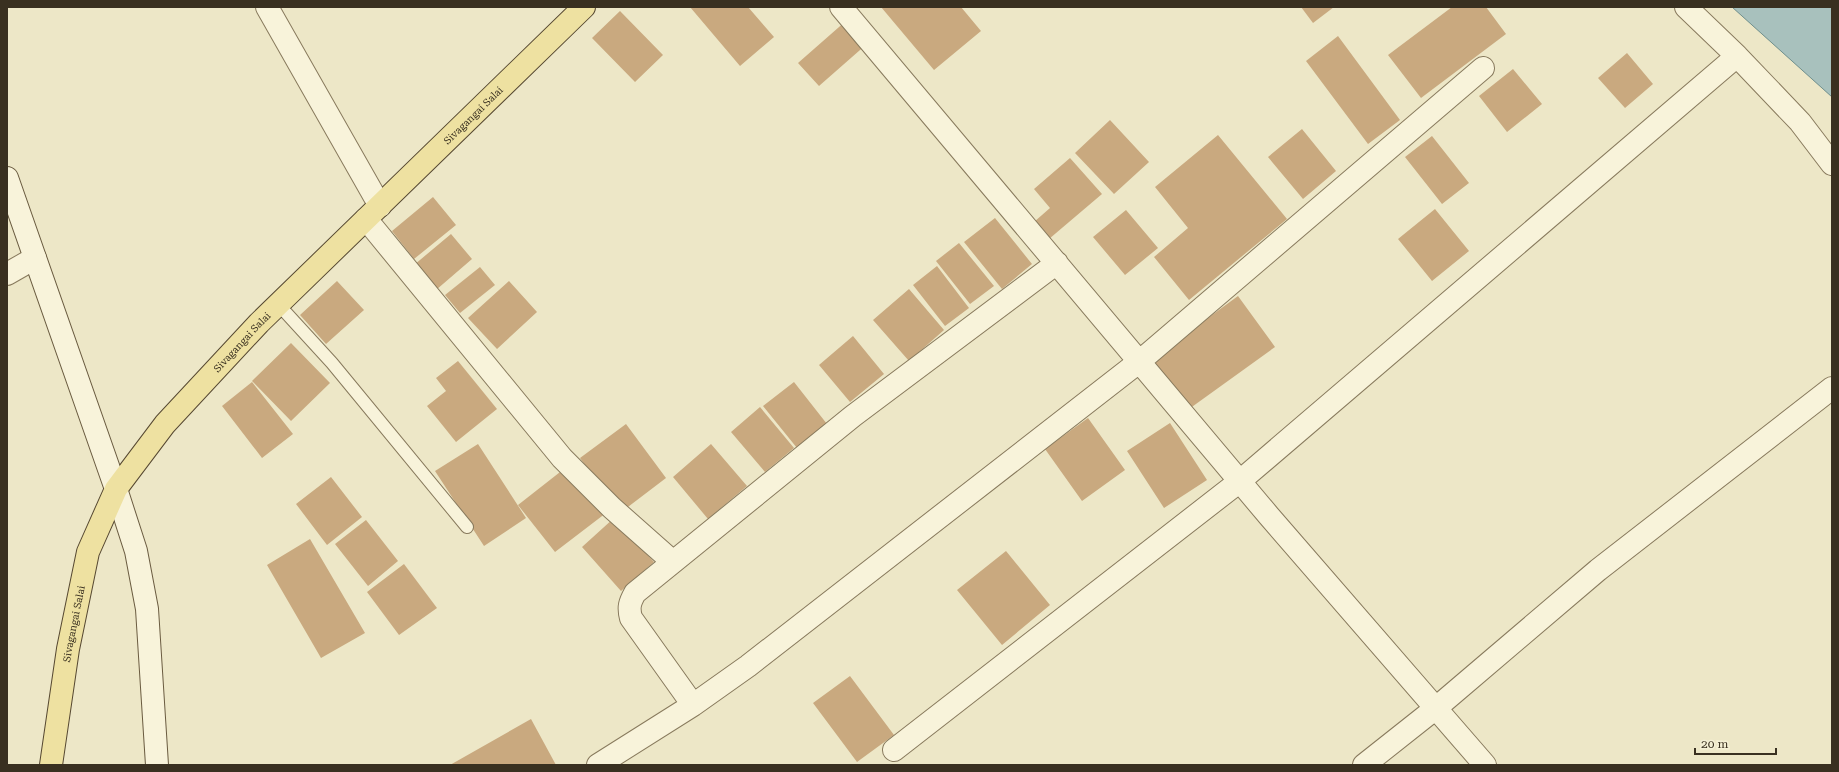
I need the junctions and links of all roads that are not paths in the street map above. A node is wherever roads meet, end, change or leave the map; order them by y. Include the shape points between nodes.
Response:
1 (267, 7) edge
2 (584, 7) edge
3 (841, 7) edge
4 (1686, 7) edge
5 (1737, 56) junction
6 (1483, 68) dead end
7 (1832, 164) edge
8 (7, 178) edge
9 (373, 212) junction
10 (35, 258) junction
11 (1057, 263) junction
12 (7, 274) edge
13 (278, 304) junction
14 (1140, 361) junction
15 (1832, 388) edge
16 (1240, 481) junction
17 (116, 489) junction
18 (467, 527) dead end
19 (673, 562) junction
20 (693, 705) junction
21 (1436, 708) junction
22 (894, 750) dead end
23 (51, 765) edge
24 (157, 765) edge
25 (598, 765) edge
26 (1364, 765) edge
27 (1485, 765) edge

1 - 9 street
2 - 9 main road, Sivagangai Salai
3 - 11 street
4 - 5 street
5 - 7 street via 1800,122
5 - 16 street
6 - 14 street
8 - 10 street
9 - 13 main road, Sivagangai Salai
9 - 19 street via 562,458 612,508
10 - 12 street
10 - 17 street
11 - 14 street
11 - 19 street via 853,416
13 - 17 main road, Sivagangai Salai via 165,424
13 - 18 lane via 332,363
14 - 16 street
14 - 20 street via 748,666
15 - 21 street via 1598,570
16 - 21 street
16 - 22 street
17 - 23 main road, Sivagangai Salai via 88,552 68,649
17 - 24 street via 136,551 148,609
19 - 20 street via 635,593 629,610 631,618
20 - 25 street
21 - 26 street
21 - 27 street

